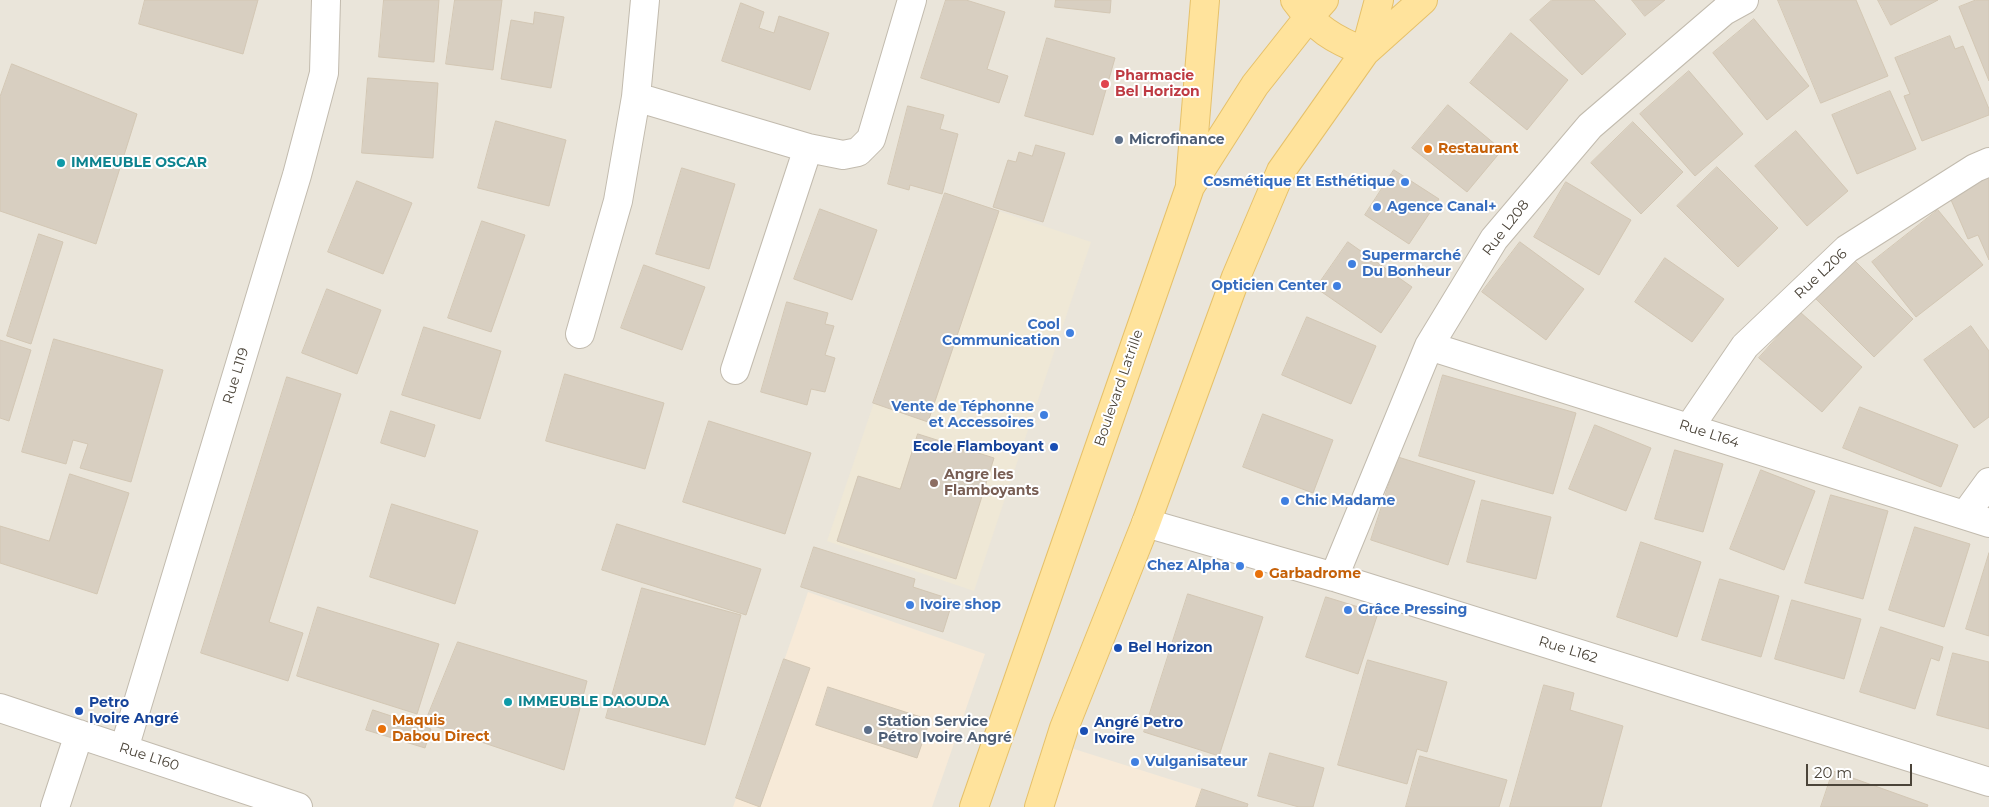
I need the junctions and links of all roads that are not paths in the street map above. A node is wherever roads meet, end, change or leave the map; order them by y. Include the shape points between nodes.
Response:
1 (326, 0) edge
2 (645, 0) edge
3 (912, 0) edge
4 (1205, 0) edge
5 (1379, 0) edge
6 (1423, 0) edge
7 (1744, 0) edge
8 (1309, 6) edge
9 (1365, 52) junction
10 (636, 98) junction
11 (808, 148) junction
12 (1989, 162) edge
13 (1190, 187) junction
14 (580, 334) dead end
15 (1429, 346) junction
16 (735, 370) dead end
17 (1689, 428) junction
18 (1989, 482) edge
19 (1977, 519) edge
20 (1146, 523) junction
21 (1334, 577) junction
22 (0, 708) edge
23 (79, 734) junction
24 (124, 749) junction
25 (1989, 782) edge
26 (55, 807) edge
27 (298, 807) edge
28 (974, 807) edge
29 (1039, 807) edge

1 - 24 street, Rue L119 via 324,73
2 - 10 street
3 - 11 street via 871,139 858,152 843,155
4 - 13 main road
5 - 9 main road
6 - 9 main road
7 - 15 street, Rue L208 via 1724,11 1590,126 1494,239
8 - 9 main road via 1336,41
8 - 13 main road, Boulevard Latrille
9 - 20 main road via 1281,171 1236,277
10 - 11 street
10 - 14 street via 618,201
11 - 16 street
12 - 17 street, Rue L206 via 1847,249 1745,346
13 - 28 main road, Boulevard Latrille
15 - 17 street, Rue L164
15 - 21 street, Rue L208
17 - 19 street, Rue L164
18 - 19 street
20 - 21 street, Rue L162
20 - 29 main road via 1064,728
21 - 25 street, Rue L162
22 - 23 street, Rue L160
23 - 24 street, Rue L160
23 - 26 street
24 - 27 street, Rue L160

